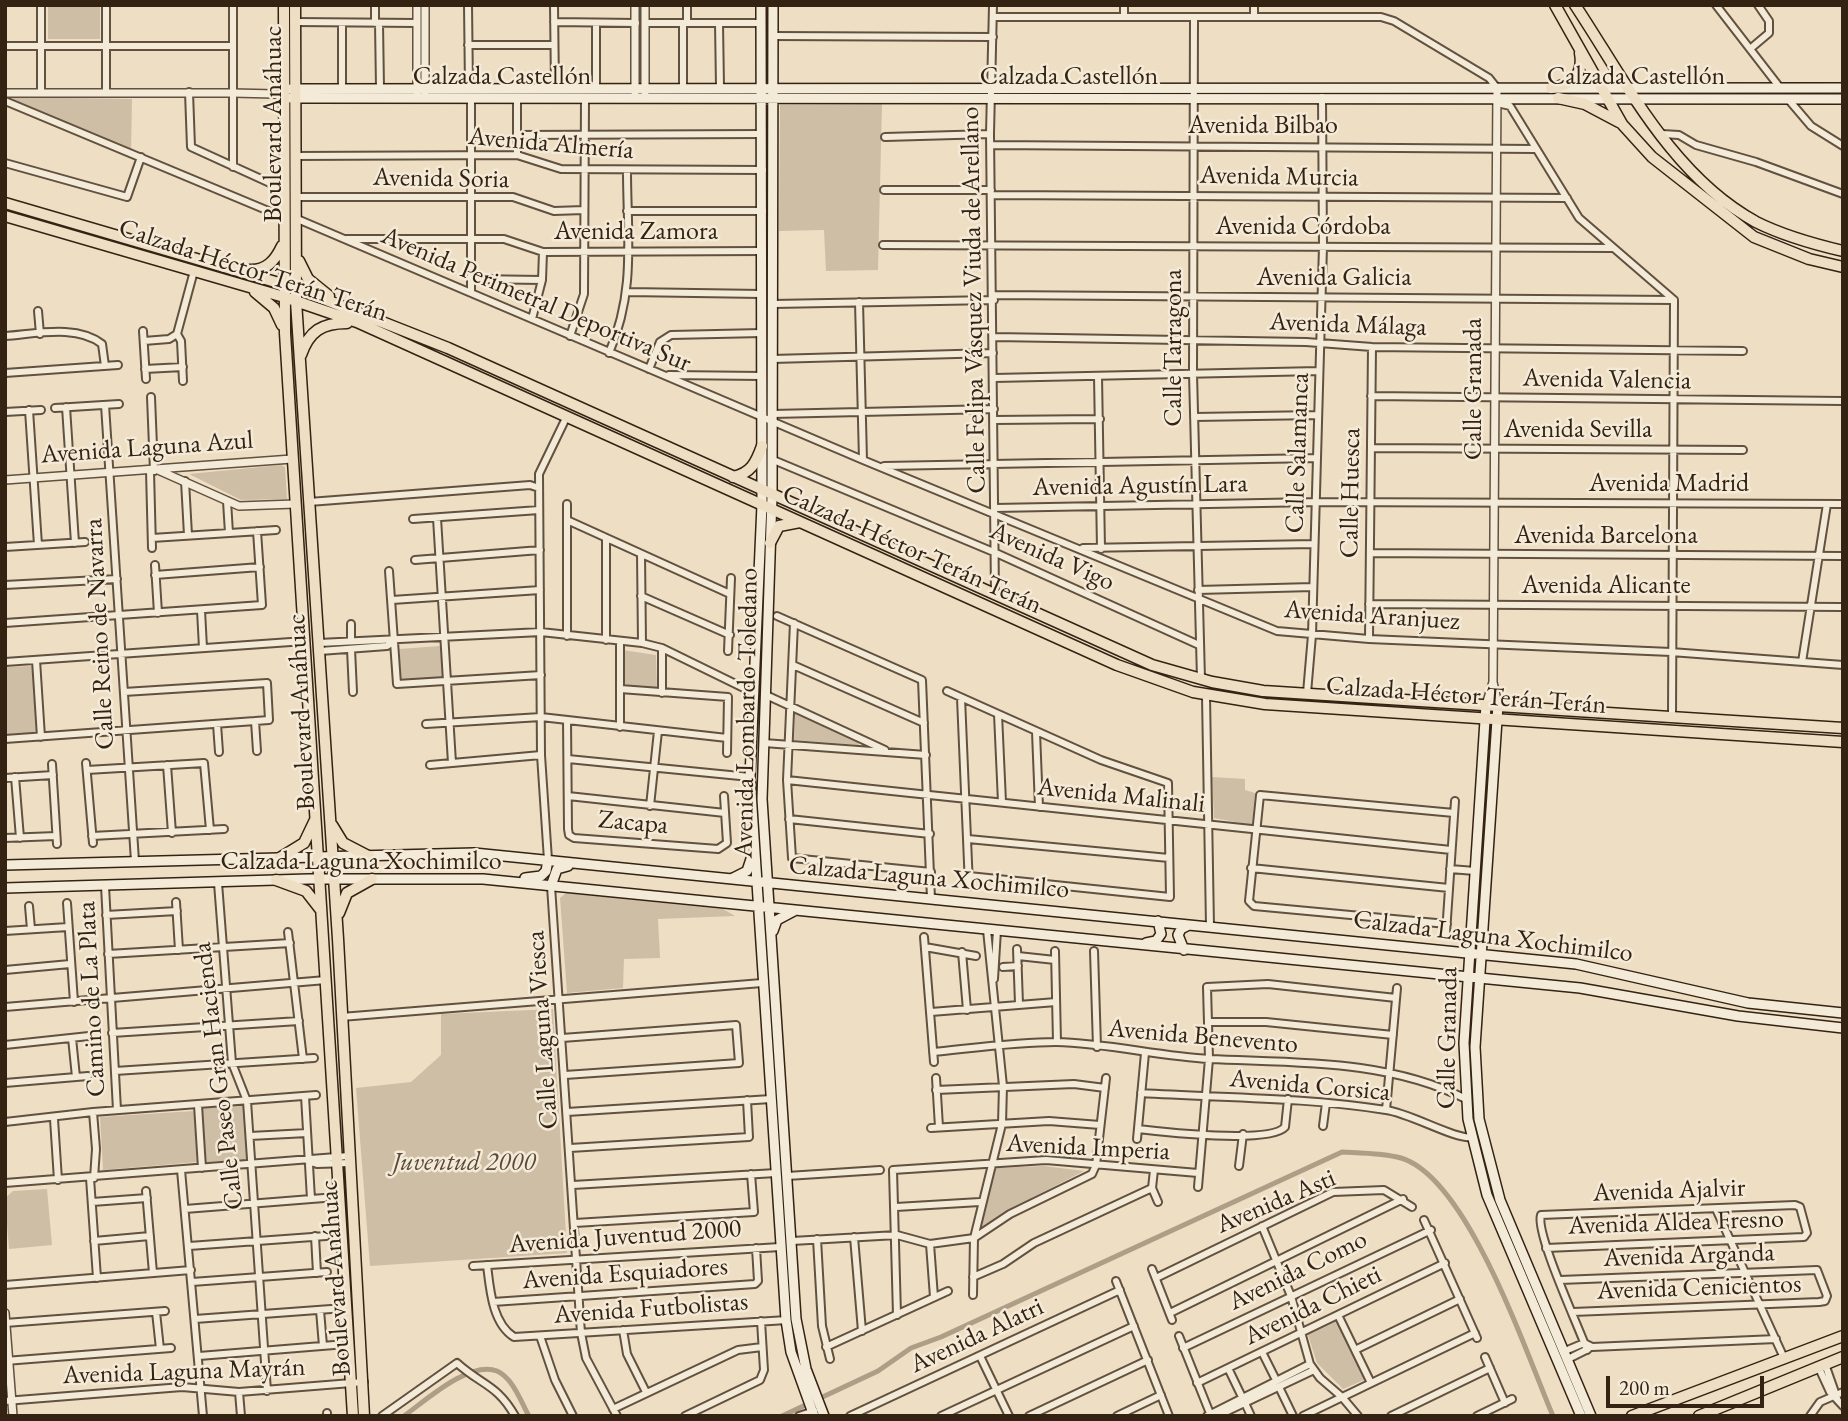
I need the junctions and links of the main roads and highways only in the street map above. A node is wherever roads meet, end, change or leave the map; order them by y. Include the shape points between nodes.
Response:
1 (284, 5) edge
2 (295, 5) edge
3 (761, 5) edge
4 (773, 5) edge
5 (1555, 5) edge
6 (1575, 5) edge
7 (1578, 46) junction
8 (1551, 88) junction
9 (1601, 88) junction
10 (1818, 88) junction
11 (1843, 88) edge
12 (1630, 89) junction
13 (640, 92) junction
14 (762, 92) junction
15 (772, 92) junction
16 (281, 93) junction
17 (295, 93) junction
18 (421, 93) junction
19 (1194, 93) junction
20 (1497, 96) junction
21 (1558, 98) junction
22 (1607, 98) junction
23 (1636, 98) junction
24 (1817, 99) junction
25 (1843, 99) edge
26 (1622, 124) junction
27 (763, 170) junction
28 (773, 198) junction
29 (5, 203) edge
30 (763, 211) junction
31 (5, 216) edge
32 (283, 243) junction
33 (773, 244) junction
34 (295, 251) junction
35 (1843, 251) edge
36 (1843, 267) edge
37 (232, 269) junction
38 (762, 275) junction
39 (284, 284) junction
40 (243, 285) junction
41 (296, 288) junction
42 (284, 297) junction
43 (296, 301) junction
44 (338, 303) junction
45 (773, 304) junction
46 (357, 323) junction
47 (285, 333) junction
48 (402, 341) junction
49 (457, 352) junction
50 (299, 362) junction
51 (488, 380) junction
52 (555, 396) junction
53 (769, 418) junction
54 (762, 446) junction
55 (292, 459) junction
56 (733, 477) junction
57 (767, 494) junction
58 (309, 502) junction
59 (767, 507) junction
60 (802, 522) junction
61 (770, 543) junction
62 (305, 642) junction
63 (320, 647) junction
64 (309, 698) junction
65 (1486, 705) junction
66 (1498, 705) junction
67 (1485, 718) junction
68 (1497, 718) junction
69 (1843, 728) edge
70 (752, 736) junction
71 (1843, 742) edge
72 (764, 743) junction
73 (326, 759) junction
74 (316, 816) junction
75 (329, 817) junction
76 (754, 848) junction
77 (370, 856) junction
78 (332, 858) junction
79 (278, 859) junction
80 (318, 859) junction
81 (548, 860) junction
82 (5, 865) edge
83 (636, 870) junction
84 (467, 878) junction
85 (319, 879) junction
86 (333, 879) junction
87 (372, 879) junction
88 (276, 880) junction
89 (730, 880) junction
90 (756, 883) junction
91 (767, 883) junction
92 (551, 886) junction
93 (5, 888) edge
94 (757, 906) junction
95 (769, 907) junction
96 (799, 910) junction
97 (322, 912) junction
98 (337, 920) junction
99 (1158, 921) junction
100 (1190, 925) junction
101 (771, 936) junction
102 (1141, 945) junction
103 (1184, 950) junction
104 (1470, 953) junction
105 (1482, 954) junction
106 (1468, 978) junction
107 (1480, 979) junction
108 (326, 980) junction
109 (1843, 1013) edge
110 (341, 1017) junction
111 (1843, 1028) edge
112 (771, 1101) junction
113 (784, 1130) junction
114 (775, 1154) junction
115 (787, 1176) junction
116 (791, 1319) junction
117 (1843, 1336) edge
118 (1843, 1357) edge
119 (817, 1411) edge
120 (353, 1416) edge
121 (363, 1416) edge
122 (1581, 1416) edge
123 (1591, 1416) edge
124 (1632, 1416) edge
125 (1699, 1416) edge

1 - 16 main road, Boulevard Anáhuac
2 - 17 main road, Boulevard Anáhuac
3 - 14 main road, Avenida Lombardo Toledano
4 - 15 main road, Avenida Lombardo Toledano
5 - 7 main road
6 - 12 main road
7 - 8 main road via 1578,74 1568,85
7 - 9 main road
8 - 9 main road, Calzada Castellón
8 - 20 main road, Calzada Castellón
9 - 12 main road, Calzada Castellón
9 - 22 main road
10 - 11 main road, Calzada Castellón
10 - 12 main road, Calzada Castellón
10 - 24 main road
12 - 23 main road
13 - 14 main road, Calzada Castellón
13 - 14 main road, Calzada Castellón via 720,87
13 - 18 main road, Calzada Castellón via 469,88
13 - 18 main road, Calzada Castellón via 585,98
14 - 15 main road, Calzada Castellón
14 - 27 main road, Avenida Lombardo Toledano
15 - 19 main road, Calzada Castellón via 991,98
15 - 19 main road, Calzada Castellón via 992,87
15 - 28 main road, Avenida Lombardo Toledano
16 - 17 main road
16 - 32 main road, Boulevard Anáhuac
17 - 18 main road, Calzada Castellón
17 - 18 main road, Calzada Castellón via 380,88
17 - 34 main road, Boulevard Anáhuac
19 - 20 main road, Calzada Castellón
20 - 21 main road, Calzada Castellón
21 - 22 main road, Calzada Castellón
21 - 26 main road via 1585,104
22 - 23 main road, Calzada Castellón
22 - 26 main road
23 - 24 main road, Calzada Castellón
23 - 35 main road via 1695,176 1732,207 1780,233
24 - 25 main road, Calzada Castellón
26 - 36 main road via 1652,157 1743,230 1778,248
27 - 28 main road via 766,195
27 - 30 main road, Avenida Lombardo Toledano
28 - 33 main road, Avenida Lombardo Toledano
29 - 37 main road, Calzada Héctor Terán Terán
30 - 33 main road
30 - 38 main road, Avenida Lombardo Toledano
31 - 40 main road, Calzada Héctor Terán Terán
32 - 37 main road via 263,269
32 - 39 main road, Boulevard Anáhuac
33 - 45 main road, Avenida Lombardo Toledano
34 - 41 main road, Boulevard Anáhuac
34 - 44 main road via 308,279
37 - 39 main road, Calzada Héctor Terán Terán
38 - 45 main road via 765,300
38 - 53 main road, Avenida Lombardo Toledano via 762,376
39 - 41 main road, Calzada Héctor Terán Terán
39 - 42 main road, Boulevard Anáhuac
40 - 42 main road, Calzada Héctor Terán Terán
40 - 47 main road via 271,303
41 - 43 main road, Boulevard Anáhuac
41 - 44 main road, Calzada Héctor Terán Terán
42 - 43 main road, Calzada Héctor Terán Terán
42 - 47 main road, Boulevard Anáhuac
43 - 46 main road, Calzada Héctor Terán Terán
43 - 50 main road, Boulevard Anáhuac
44 - 49 main road, Calzada Héctor Terán Terán
45 - 53 main road, Avenida Lombardo Toledano
46 - 48 main road, Calzada Héctor Terán Terán
46 - 50 main road via 318,328 306,341
47 - 55 main road, Boulevard Anáhuac
48 - 49 main road via 411,336
48 - 51 main road, Calzada Héctor Terán Terán
49 - 52 main road, Calzada Héctor Terán Terán
50 - 58 main road, Boulevard Anáhuac
51 - 52 main road via 549,401
51 - 59 main road, Calzada Héctor Terán Terán
52 - 56 main road, Calzada Héctor Terán Terán
53 - 54 main road, Avenida Lombardo Toledano
53 - 57 main road, Avenida Lombardo Toledano
54 - 56 main road via 755,464
54 - 57 main road, Avenida Lombardo Toledano
55 - 58 main road
55 - 62 main road, Boulevard Anáhuac
56 - 57 main road, Calzada Héctor Terán Terán
57 - 59 main road, Avenida Lombardo Toledano
57 - 65 main road, Calzada Héctor Terán Terán via 1152,665 1263,691
58 - 63 main road, Boulevard Anáhuac
59 - 60 main road, Calzada Héctor Terán Terán
59 - 61 main road, Avenida Lombardo Toledano
59 - 70 main road, Avenida Lombardo Toledano
60 - 61 main road via 779,526
60 - 67 main road, Calzada Héctor Terán Terán via 1160,683 1206,696 1265,704
61 - 72 main road, Avenida Lombardo Toledano
62 - 63 main road via 314,651
62 - 64 main road, Boulevard Anáhuac
63 - 73 main road, Boulevard Anáhuac
64 - 73 main road via 316,753
64 - 74 main road, Boulevard Anáhuac
65 - 66 main road, Calzada Héctor Terán Terán
65 - 67 main road, Calle Granada
66 - 68 main road, Calle Granada
66 - 69 main road, Calzada Héctor Terán Terán
67 - 68 main road, Calzada Héctor Terán Terán
67 - 104 main road, Calle Granada
68 - 71 main road, Calzada Héctor Terán Terán
68 - 105 main road, Calle Granada
70 - 72 main road
70 - 76 main road, Avenida Lombardo Toledano
72 - 91 main road, Avenida Lombardo Toledano
73 - 75 main road, Boulevard Anáhuac
74 - 79 main road via 304,843
74 - 80 main road, Boulevard Anáhuac
75 - 77 main road via 343,843
75 - 78 main road, Boulevard Anáhuac
76 - 89 main road via 747,871
76 - 90 main road, Avenida Lombardo Toledano
77 - 78 main road, Calzada Laguna Xochimilco
77 - 81 main road, Calzada Laguna Xochimilco via 474,853
78 - 80 main road, Calzada Laguna Xochimilco
78 - 86 main road, Boulevard Anáhuac
79 - 80 main road, Calzada Laguna Xochimilco
79 - 82 main road, Calzada Laguna Xochimilco
80 - 85 main road, Boulevard Anáhuac
81 - 83 main road, Calzada Laguna Xochimilco
81 - 84 main road via 544,874 536,878
83 - 89 main road, Calzada Laguna Xochimilco
83 - 92 main road via 563,866 554,872
84 - 87 main road, Calzada Laguna Xochimilco
84 - 92 main road, Calzada Laguna Xochimilco
85 - 86 main road, Calzada Laguna Xochimilco
85 - 88 main road, Calzada Laguna Xochimilco
85 - 97 main road, Boulevard Anáhuac
86 - 87 main road, Calzada Laguna Xochimilco
86 - 98 main road, Boulevard Anáhuac
87 - 98 main road via 347,893
88 - 93 main road, Calzada Laguna Xochimilco
88 - 97 main road via 306,891
89 - 90 main road, Calzada Laguna Xochimilco
90 - 91 main road, Calzada Laguna Xochimilco
90 - 94 main road, Avenida Lombardo Toledano
91 - 95 main road, Avenida Lombardo Toledano
91 - 99 main road, Calzada Laguna Xochimilco
92 - 94 main road, Calzada Laguna Xochimilco
94 - 95 main road, Calzada Laguna Xochimilco
94 - 112 main road, Avenida Lombardo Toledano
95 - 96 main road, Calzada Laguna Xochimilco
95 - 101 main road, Avenida Lombardo Toledano
96 - 101 main road via 777,920
96 - 102 main road, Calzada Laguna Xochimilco
97 - 108 main road, Boulevard Anáhuac
98 - 110 main road, Boulevard Anáhuac
99 - 100 main road, Calzada Laguna Xochimilco
99 - 102 main road via 1161,934 1156,941
100 - 103 main road via 1178,935
100 - 104 main road, Calzada Laguna Xochimilco
101 - 113 main road, Avenida Lombardo Toledano
102 - 103 main road, Calzada Laguna Xochimilco
103 - 106 main road, Calzada Laguna Xochimilco
104 - 105 main road, Calzada Laguna Xochimilco
104 - 106 main road, Calle Granada
105 - 107 main road, Calle Granada
105 - 109 main road, Calzada Laguna Xochimilco via 1593,966 1748,1003
106 - 107 main road, Calzada Laguna Xochimilco
106 - 122 main road, Calle Granada via 1464,1042 1471,1137 1496,1219
107 - 111 main road, Calzada Laguna Xochimilco via 1580,988 1738,1016
107 - 123 main road, Calle Granada via 1475,1071 1484,1146 1500,1200
108 - 110 main road via 334,1013
108 - 120 main road, Boulevard Anáhuac
110 - 121 main road, Boulevard Anáhuac
112 - 113 main road via 776,1126
112 - 114 main road, Avenida Lombardo Toledano
113 - 115 main road, Avenida Lombardo Toledano
114 - 115 main road via 782,1158
114 - 116 main road, Avenida Lombardo Toledano via 780,1247
115 - 116 main road, Avenida Lombardo Toledano
116 - 119 main road, Avenida Lombardo Toledano via 791,1352
117 - 124 main road
118 - 125 main road

